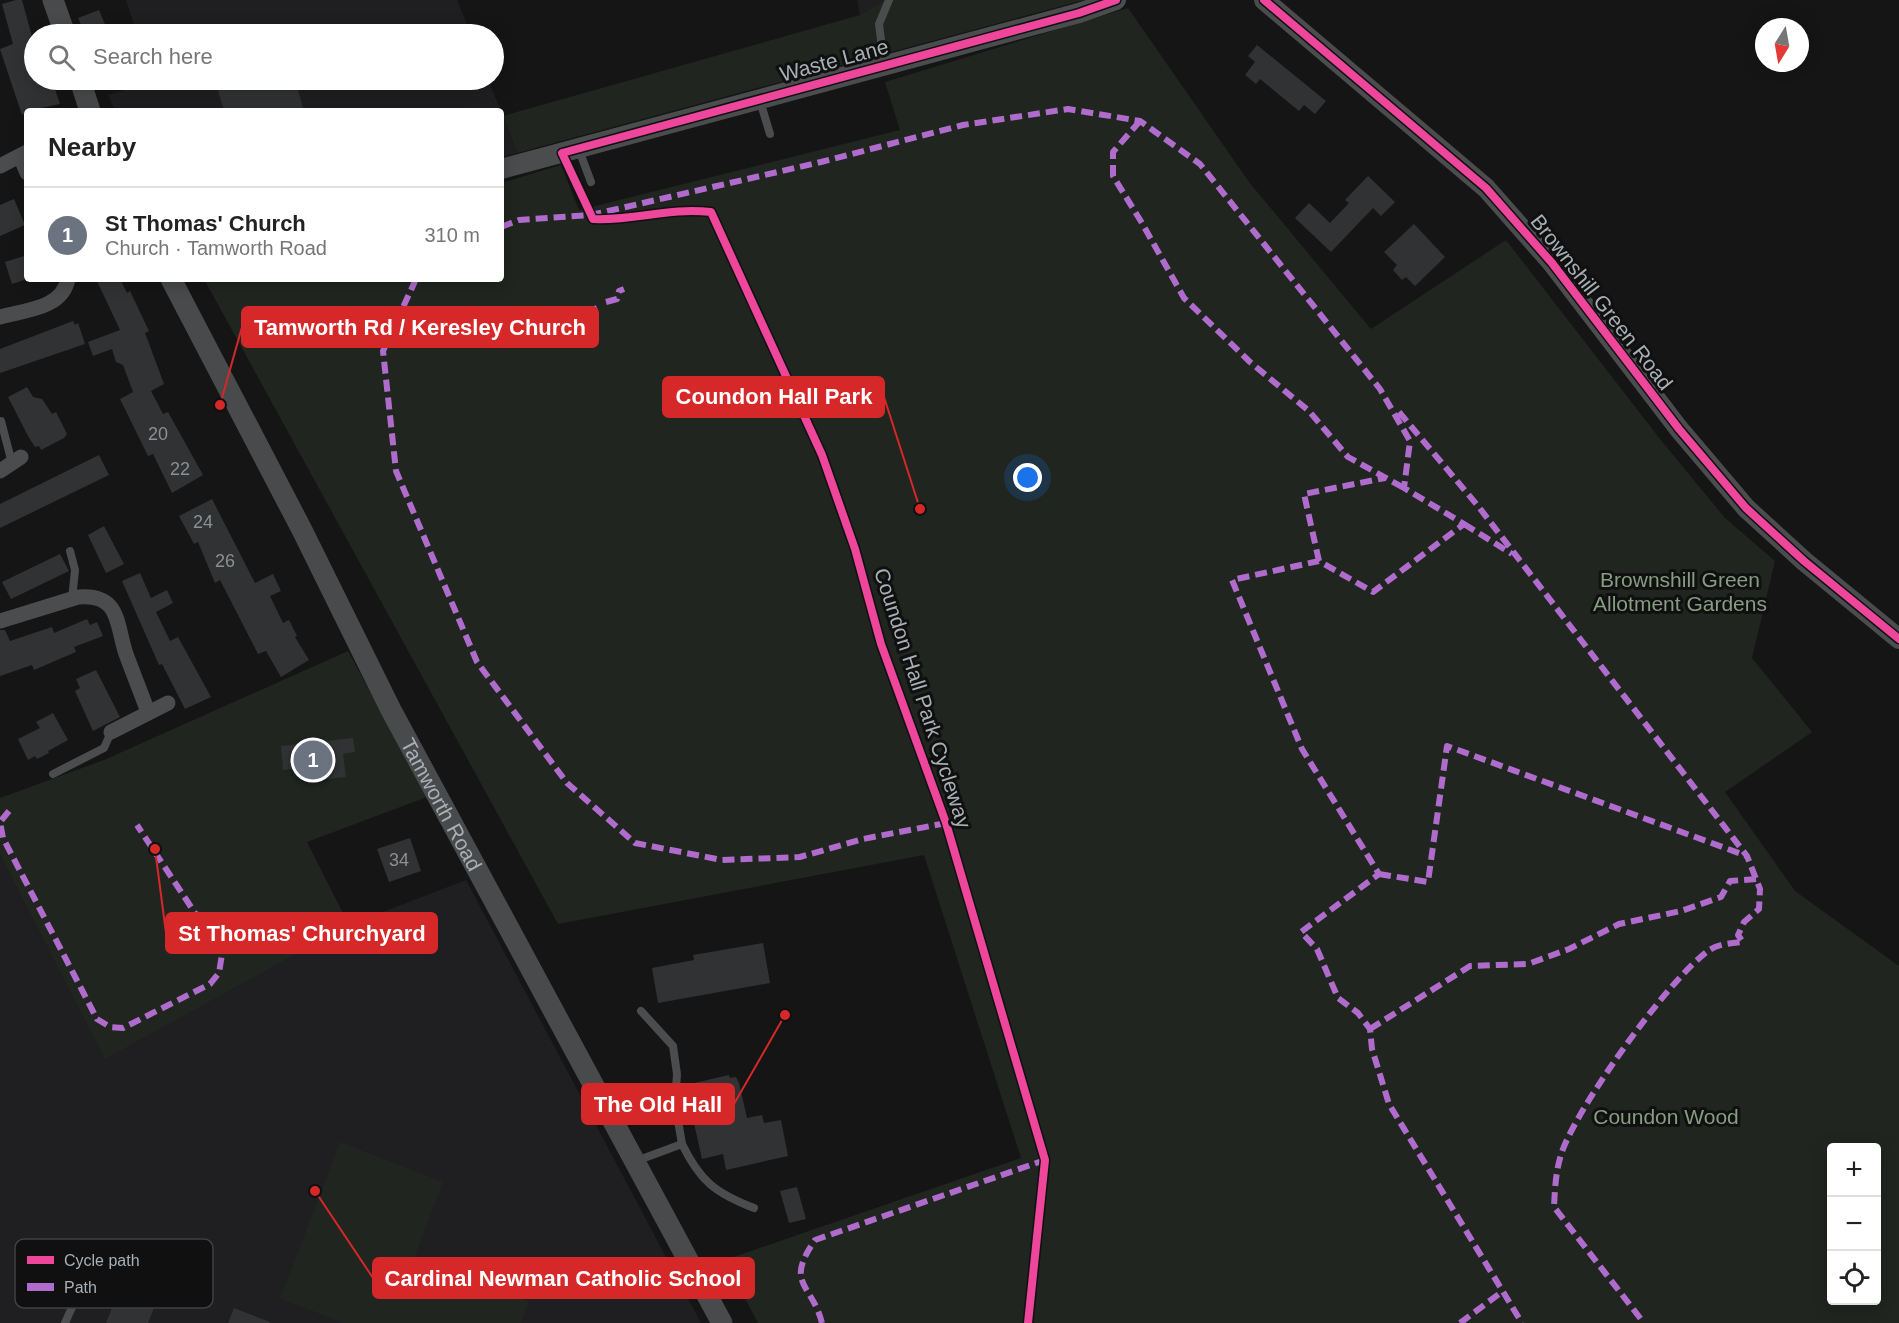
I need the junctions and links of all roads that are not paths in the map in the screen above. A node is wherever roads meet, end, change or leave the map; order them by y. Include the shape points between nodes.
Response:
1 (53, 0) edge
2 (889, 0) edge
3 (1116, 0) edge
4 (1264, 0) edge
5 (61, 24) edge
6 (884, 65) junction
7 (83, 90) edge
8 (759, 100) junction
9 (89, 108) edge
10 (770, 134) dead end
11 (578, 148) junction
12 (23, 154) edge
13 (0, 166) edge
14 (504, 168) edge
15 (591, 182) dead end
16 (67, 282) edge
17 (173, 282) edge
18 (0, 317) edge
19 (1, 421) edge
20 (11, 464) edge
21 (70, 551) dead end
22 (72, 599) junction
23 (1, 617) edge
24 (1899, 639) edge
25 (168, 703) dead end
26 (148, 712) junction
27 (111, 732) joint
28 (52, 774) dead end
29 (641, 1011) dead end
30 (682, 1144) junction
31 (634, 1161) junction
32 (754, 1208) dead end
33 (72, 1308) edge
34 (65, 1323) edge
35 (722, 1323) edge

1 - 5 main road
2 - 6 lane via 879,24
3 - 6 street, Waste Lane
4 - 24 street, Brownshill Green Road via 1486,188 1552,263 1679,429 1746,508
6 - 8 street, Waste Lane
7 - 9 main road
8 - 10 lane
8 - 11 street, Waste Lane
11 - 14 street, Waste Lane
11 - 15 lane
12 - 13 street
16 - 18 street via 63,295 54,303
17 - 31 main road, Tamworth Road via 391,710
19 - 20 lane
21 - 22 lane via 75,570
22 - 23 street
22 - 26 street via 96,598 114,611
25 - 26 street
26 - 27 street
27 - 28 lane via 104,748
29 - 30 lane via 673,1046 677,1074 675,1103
30 - 31 lane
30 - 32 lane via 708,1186
31 - 35 main road, Tamworth Road
33 - 34 lane

